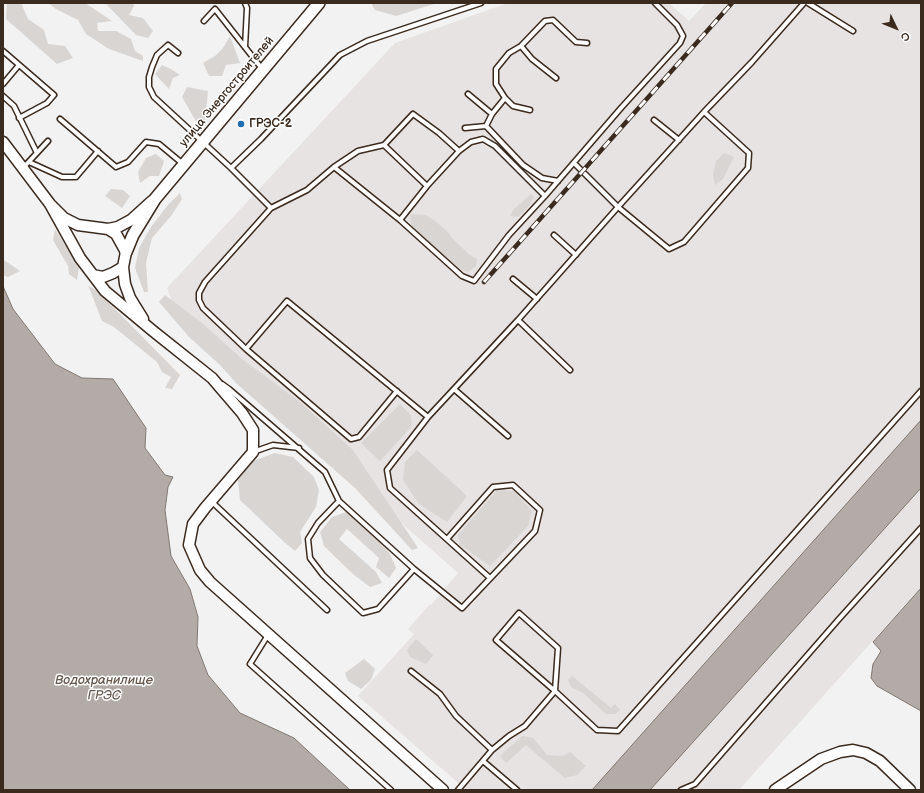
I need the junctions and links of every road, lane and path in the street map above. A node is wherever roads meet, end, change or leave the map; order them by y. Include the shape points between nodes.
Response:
1 (245, 3) edge
2 (319, 3) edge
3 (480, 3) edge
4 (655, 3) edge
5 (804, 3) edge
6 (808, 3) edge
7 (204, 20) dead end
8 (853, 31) dead end
9 (587, 43) dead end
10 (521, 46) junction
11 (245, 47) junction
12 (3, 51) edge
13 (178, 53) dead end
14 (19, 65) junction
15 (263, 70) junction
16 (556, 78) dead end
17 (3, 84) edge
18 (468, 94) dead end
19 (3, 96) edge
20 (505, 98) junction
21 (530, 110) dead end
22 (704, 112) junction
23 (492, 114) junction
24 (19, 118) junction
25 (60, 119) dead end
26 (654, 120) dead end
27 (486, 126) junction
28 (465, 128) dead end
29 (679, 140) junction
30 (48, 141) dead end
31 (3, 142) edge
32 (203, 142) junction
33 (384, 144) junction
34 (98, 151) junction
35 (459, 151) junction
36 (37, 153) junction
37 (574, 163) junction
38 (184, 164) junction
39 (26, 165) junction
40 (334, 167) junction
41 (231, 168) junction
42 (558, 181) junction
43 (427, 186) junction
44 (545, 196) junction
45 (155, 198) junction
46 (50, 204) junction
47 (618, 207) junction
48 (271, 208) junction
49 (400, 220) junction
50 (108, 229) junction
51 (554, 236) dead end
52 (126, 252) junction
53 (576, 255) junction
54 (123, 267) junction
55 (93, 275) junction
56 (513, 278) dead end
57 (537, 299) junction
58 (518, 320) junction
59 (153, 331) junction
60 (246, 349) junction
61 (570, 370) dead end
62 (212, 378) junction
63 (454, 389) junction
64 (397, 391) junction
65 (921, 391) edge
66 (428, 416) junction
67 (508, 436) dead end
68 (298, 448) junction
69 (252, 452) junction
70 (211, 500) junction
71 (340, 501) junction
72 (921, 528) edge
73 (446, 540) junction
74 (414, 569) junction
75 (490, 578) junction
76 (327, 610) dead end
77 (269, 635) junction
78 (411, 671) dead end
79 (555, 692) junction
80 (492, 750) junction
81 (483, 761) junction
82 (908, 788) edge
83 (392, 790) edge
84 (443, 790) edge
85 (458, 790) edge
86 (517, 790) edge
87 (682, 790) edge
88 (775, 790) edge

1 - 11 lane
2 - 15 main road, улица Энергостроителей
3 - 41 lane via 367,41 340,55
4 - 37 lane via 677,25 683,36 680,43
5 - 22 lane
6 - 8 lane
7 - 11 lane via 215,9
9 - 10 lane via 576,42 552,20 545,21
10 - 16 lane via 532,59
10 - 20 lane via 509,53 496,70 496,84
11 - 15 lane
12 - 14 lane
13 - 32 lane via 168,45 158,55 149,77 149,88 154,97
14 - 17 lane
14 - 24 lane via 54,95 47,103
15 - 32 main road, улица Энергостроителей
18 - 23 lane
19 - 24 lane via 14,106
20 - 21 lane via 513,106
20 - 23 lane
22 - 29 lane
22 - 47 lane via 749,153 748,168 684,242 669,249
23 - 27 lane
24 - 36 lane
25 - 34 lane
26 - 29 lane
27 - 28 lane
27 - 42 lane via 523,165 542,178
29 - 47 lane
30 - 36 lane
31 - 39 street
32 - 38 main road, улица Энергостроителей
32 - 41 lane
33 - 35 lane via 413,114
33 - 40 lane via 358,151
33 - 43 lane
34 - 38 lane via 116,167 128,162 146,142 159,144
34 - 39 lane via 76,177 62,177
35 - 43 lane
35 - 44 lane via 471,142 483,140 495,146
36 - 39 lane
37 - 42 lane
37 - 47 lane
38 - 45 main road, улица Энергостроителей
39 - 46 street
40 - 48 lane via 307,190
40 - 49 lane
41 - 48 lane
42 - 44 lane
43 - 49 lane
44 - 49 lane via 509,235 474,281 462,276
45 - 50 street via 131,220
45 - 52 main road, улица Энергостроителей
46 - 50 street via 64,218 78,224
46 - 55 street via 80,258
47 - 53 lane
48 - 60 lane via 199,292 202,308
50 - 52 street via 116,234
51 - 53 lane
52 - 54 street
53 - 57 lane
54 - 55 street via 103,277
54 - 59 street via 130,298
55 - 59 street via 105,291
56 - 57 lane
57 - 58 lane
58 - 61 lane
58 - 63 lane
59 - 62 street
60 - 64 lane via 287,301
60 - 64 lane via 351,438 359,437
62 - 68 lane via 229,389
62 - 69 street via 253,430
63 - 66 lane
63 - 67 lane
64 - 66 lane
65 - 79 lane via 618,731 597,730
66 - 73 lane via 387,470 390,488
68 - 69 lane via 273,445
68 - 71 lane via 325,472
69 - 70 street
70 - 76 lane
70 - 77 street via 193,524 189,545 193,555 200,570 210,582
71 - 74 lane
71 - 74 lane via 318,524 308,539 310,558 323,575 363,613 378,609
72 - 87 lane via 695,784
73 - 75 lane
73 - 75 lane via 493,487 513,485 540,510 535,531
74 - 75 lane via 462,608
77 - 83 lane via 250,664
77 - 84 street
78 - 80 lane via 440,694 456,716
79 - 79 lane via 496,640 519,613 558,648
79 - 80 lane via 524,726
80 - 81 lane
81 - 85 lane
81 - 86 lane
82 - 88 street via 880,761 866,753 853,750 821,759

